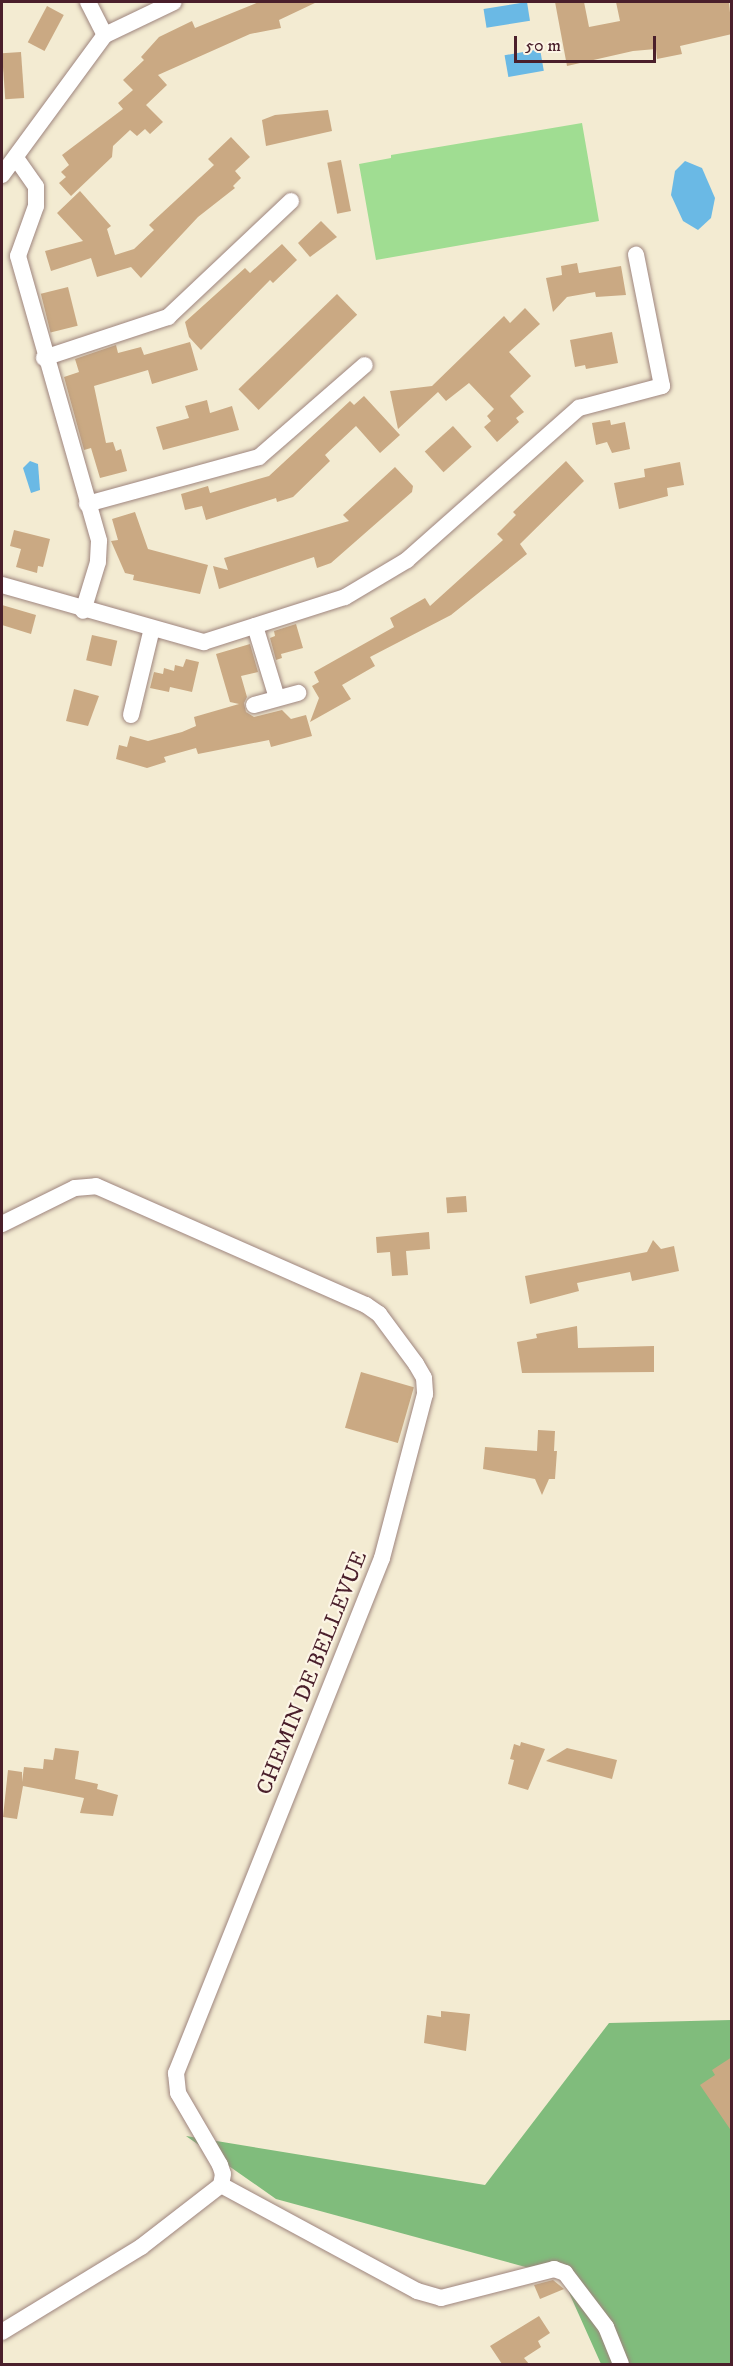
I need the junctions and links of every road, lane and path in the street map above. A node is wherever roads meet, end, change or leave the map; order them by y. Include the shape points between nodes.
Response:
1 (88, 2) edge
2 (174, 2) edge
3 (105, 35) junction
4 (16, 158) junction
5 (2, 175) edge
6 (291, 201) dead end
7 (636, 255) dead end
8 (44, 358) junction
9 (365, 365) dead end
10 (87, 504) junction
11 (2, 585) edge
12 (83, 611) junction
13 (255, 626) junction
14 (152, 628) junction
15 (298, 693) dead end
16 (277, 698) junction
17 (254, 705) dead end
18 (130, 715) dead end
19 (2, 1224) edge
20 (220, 2185) junction
21 (2, 2332) edge
22 (621, 2364) edge

1 - 3 street
2 - 3 street
3 - 4 street
4 - 5 street
4 - 8 street via 36,187 36,206 18,256
6 - 8 street via 168,317
7 - 13 street via 662,386 579,408 407,560 345,597
8 - 10 street
9 - 10 street via 259,457
10 - 12 street via 99,541 98,562
11 - 12 street
12 - 14 street
13 - 14 street via 204,642
13 - 16 street
14 - 18 street
15 - 16 street
16 - 17 street
19 - 20 street, CHEMIN DE BELLEVUE via 75,1188 96,1186 366,1305 379,1314 424,1378 420,1421 382,1558 176,2073 178,2093 224,2174
20 - 21 street via 141,2247
20 - 22 street via 417,2291 441,2298 554,2269 565,2273 606,2327

